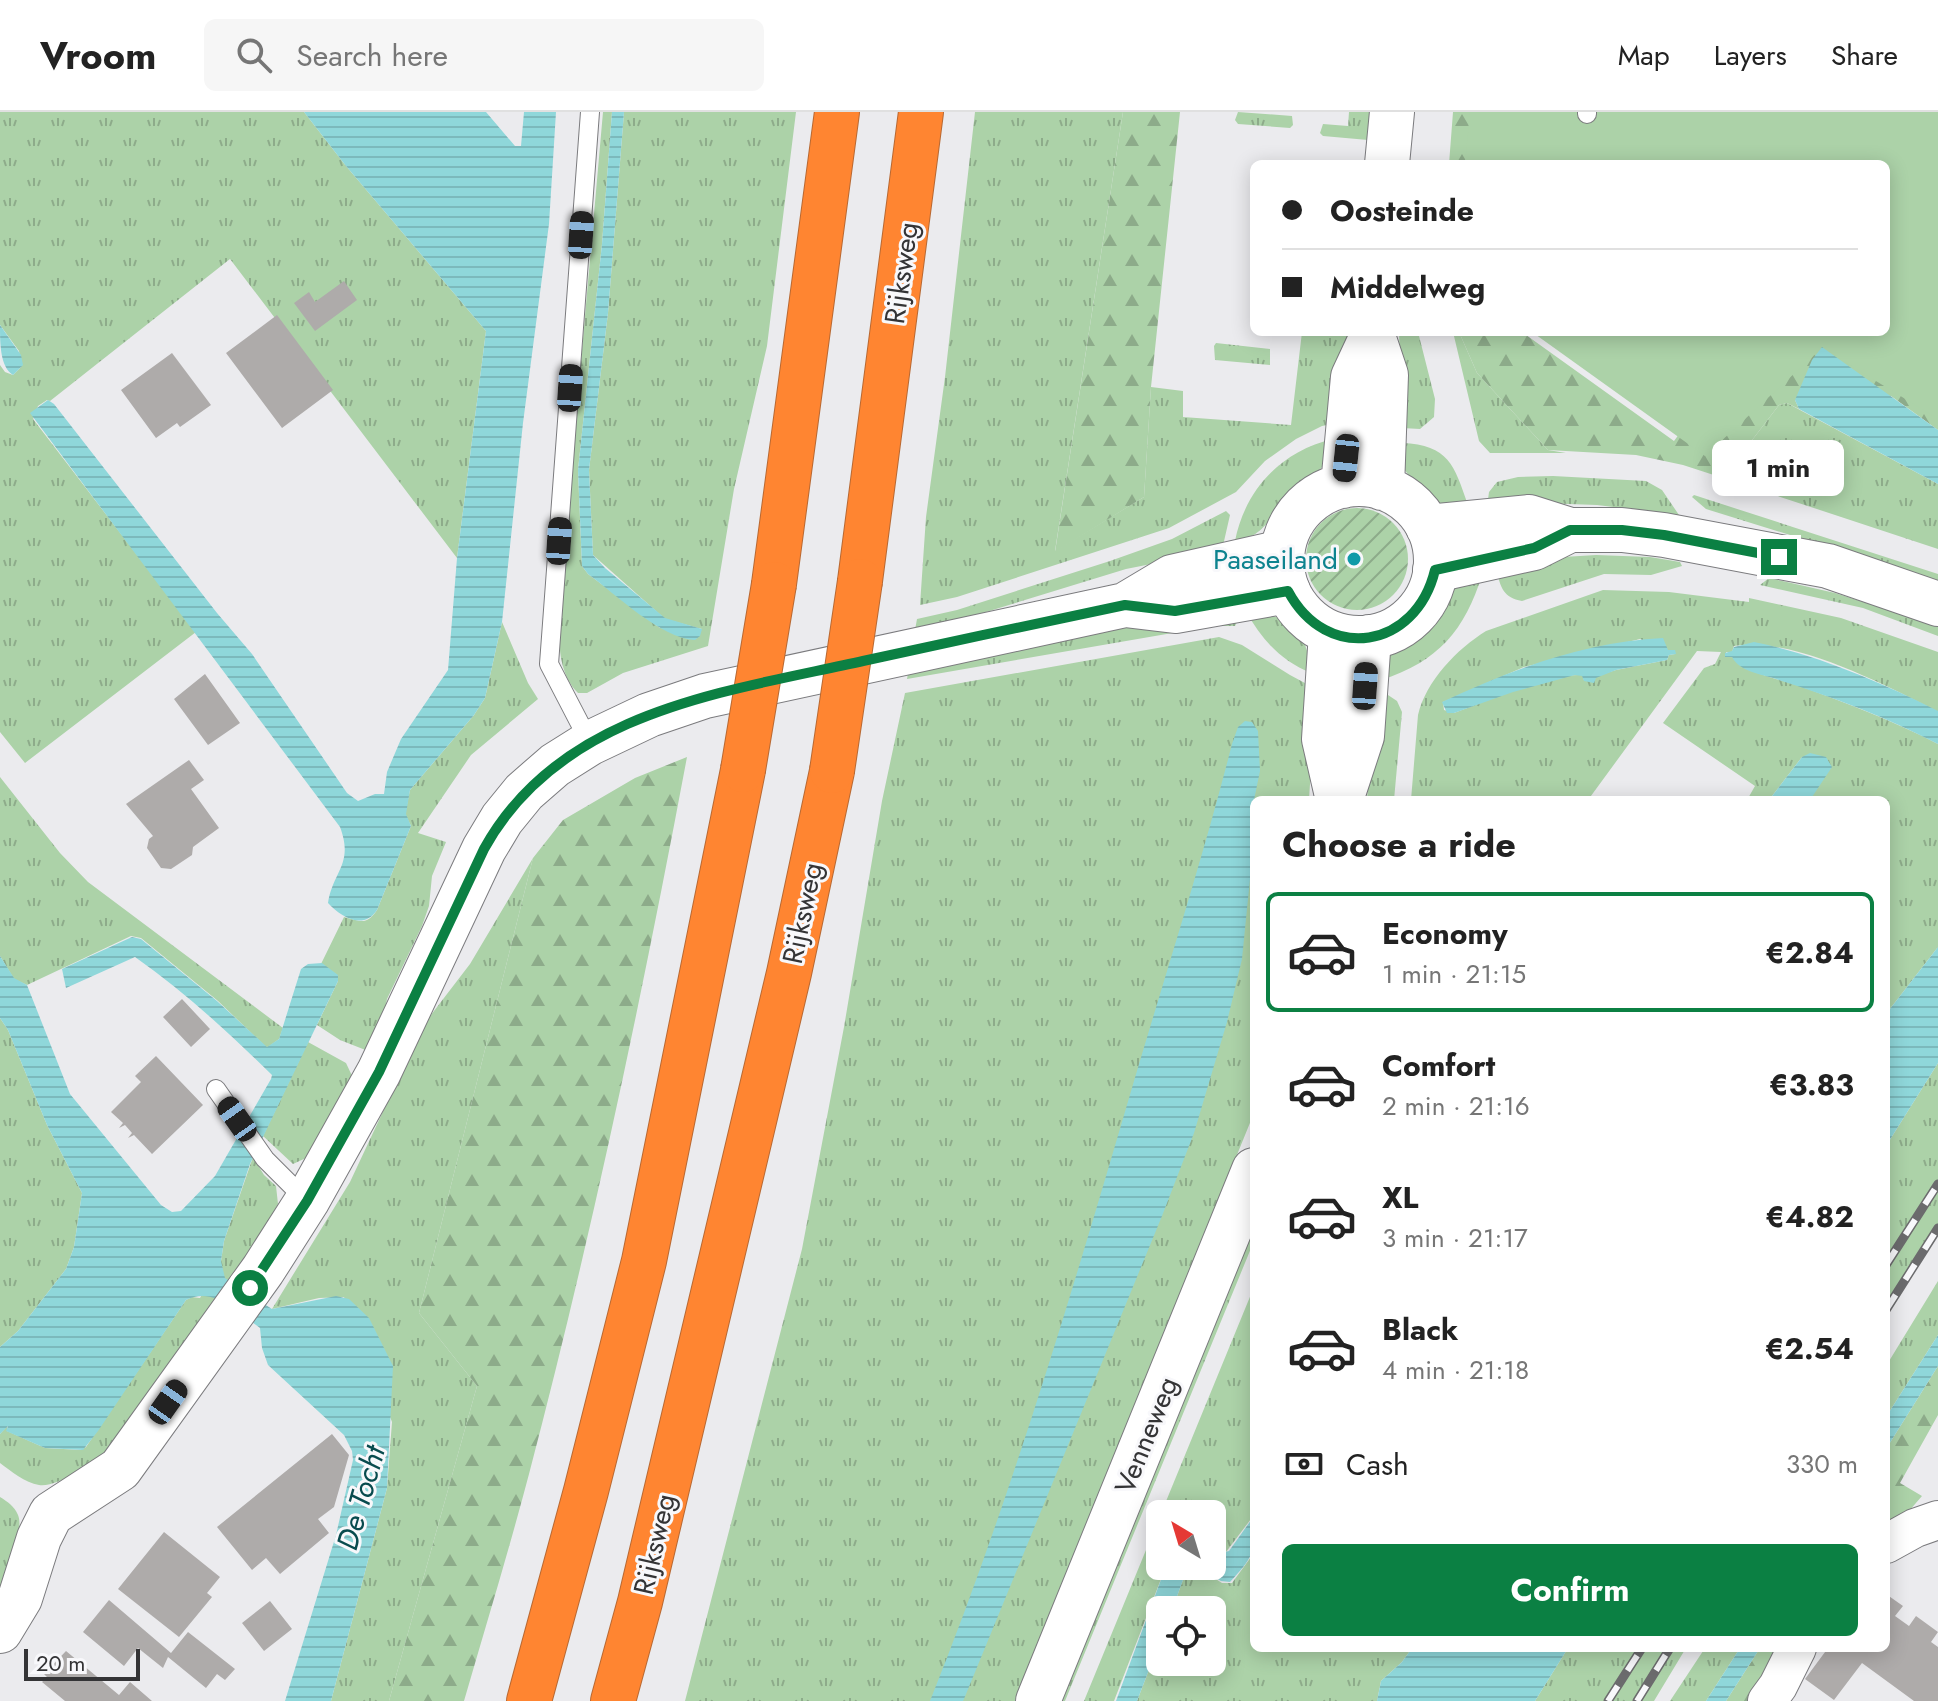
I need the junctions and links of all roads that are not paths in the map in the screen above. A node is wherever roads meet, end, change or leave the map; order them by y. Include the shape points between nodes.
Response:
1 (590, 112) edge
2 (837, 112) edge
3 (921, 112) edge
4 (1392, 112) edge
5 (1387, 160) edge
6 (1372, 336) edge
7 (1362, 487) junction
8 (1428, 527) junction
9 (1570, 530) junction
10 (1435, 570) junction
11 (1285, 572) junction
12 (1938, 604) edge
13 (1350, 635) junction
14 (590, 743) junction
15 (1339, 796) edge
16 (216, 1089) dead end
17 (1250, 1180) edge
18 (307, 1201) junction
19 (1938, 1520) edge
20 (1890, 1542) edge
21 (0, 1631) edge
22 (1795, 1652) edge
23 (529, 1701) edge
24 (613, 1701) edge
25 (1038, 1701) edge
26 (1767, 1701) edge

1 - 14 lane via 549,664
2 - 23 highway, bridge via 774,584 743,770 644,1261
3 - 24 highway, Rijksweg, bridge via 832,771 789,973
4 - 5 street
6 - 7 street via 1353,377
7 - 8 street via 1401,496
7 - 11 street via 1325,492 1308,502 1287,533
8 - 9 street via 1529,517
8 - 10 street
9 - 10 street via 1534,548
9 - 12 street via 1664,535 1828,566
10 - 13 street via 1430,589 1413,614 1389,632
11 - 13 street via 1305,617
11 - 14 street via 1172,577 1125,605 705,696
13 - 15 street via 1324,739
14 - 18 street via 538,779 502,819 379,1072
16 - 18 lane via 265,1159
17 - 25 street, Venneweg
18 - 21 street via 120,1469 51,1514 20,1598
19 - 20 street
22 - 26 street

